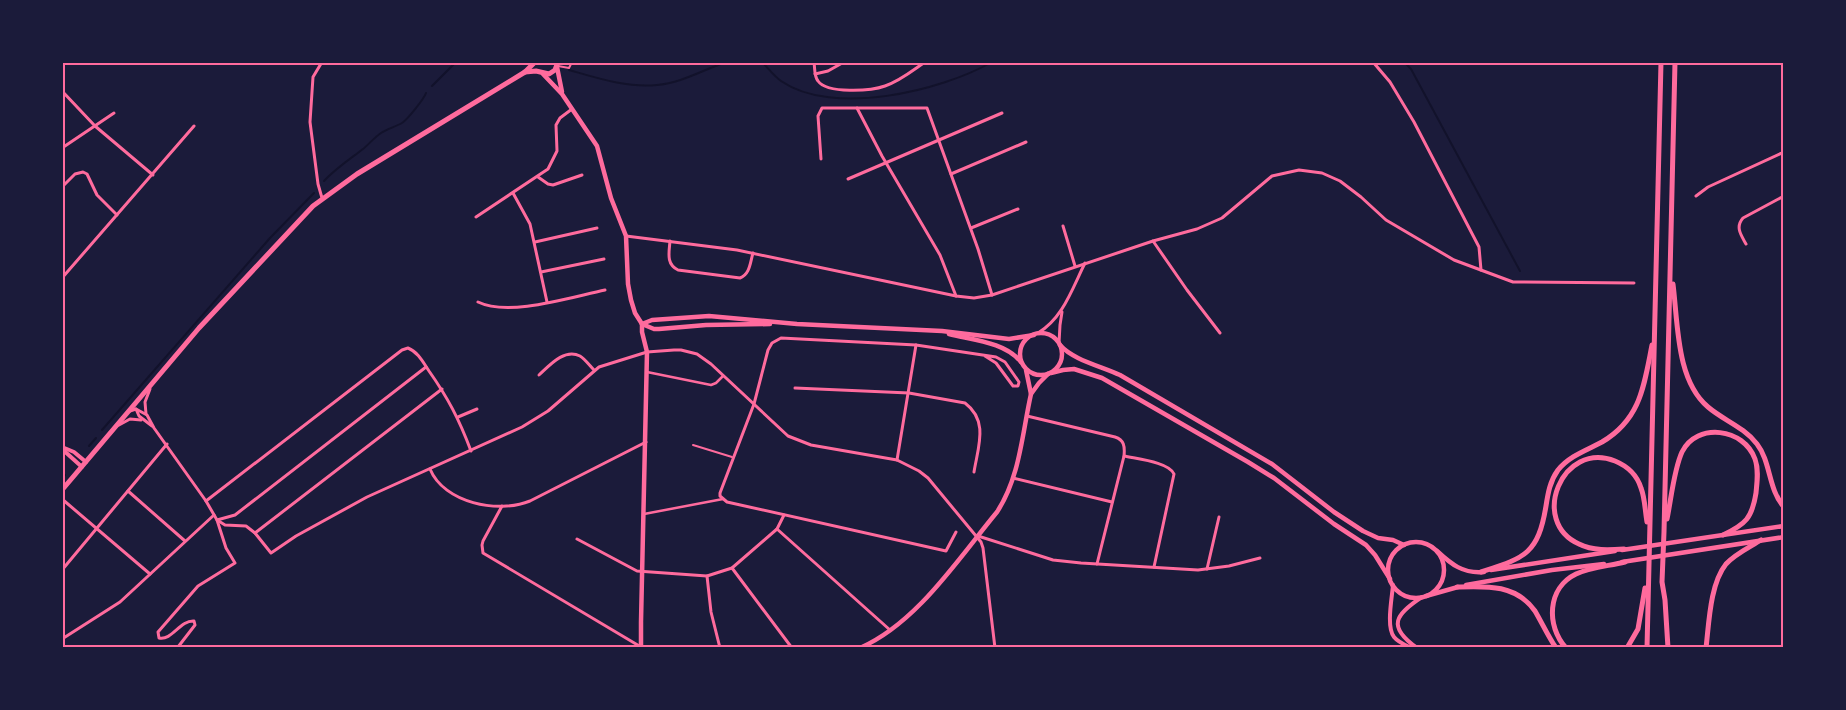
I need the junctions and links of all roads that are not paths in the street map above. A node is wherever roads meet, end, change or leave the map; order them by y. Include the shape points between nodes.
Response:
1 (322, 62) edge
2 (536, 62) edge
3 (572, 62) edge
4 (814, 62) edge
5 (844, 62) edge
6 (925, 62) edge
7 (1373, 62) edge
8 (1661, 62) edge
9 (1675, 62) edge
10 (557, 64) edge
11 (525, 72) junction
12 (542, 73) junction
13 (815, 74) junction
14 (62, 91) edge
15 (562, 94) junction
16 (857, 108) junction
17 (572, 109) junction
18 (114, 113) dead end
19 (1002, 113) dead end
20 (95, 126) junction
21 (194, 126) dead end
22 (938, 139) junction
23 (1026, 142) dead end
24 (62, 148) edge
25 (1784, 152) edge
26 (821, 160) dead end
27 (886, 162) junction
28 (153, 174) junction
29 (951, 174) junction
30 (582, 175) dead end
31 (538, 177) junction
32 (848, 179) dead end
33 (62, 187) edge
34 (513, 193) junction
35 (1696, 196) dead end
36 (1784, 196) edge
37 (322, 198) junction
38 (1018, 209) dead end
39 (117, 215) junction
40 (476, 217) dead end
41 (1063, 226) dead end
42 (598, 228) dead end
43 (971, 228) junction
44 (626, 236) junction
45 (670, 241) junction
46 (1153, 241) junction
47 (535, 242) junction
48 (1746, 244) dead end
49 (753, 253) junction
50 (604, 259) dead end
51 (1085, 263) junction
52 (1076, 266) junction
53 (1671, 266) junction
54 (1481, 270) junction
55 (541, 272) junction
56 (62, 278) edge
57 (1634, 283) dead end
58 (604, 290) dead end
59 (992, 295) junction
60 (956, 296) junction
61 (478, 302) dead end
62 (547, 302) junction
63 (1063, 309) junction
64 (642, 324) junction
65 (796, 324) junction
66 (1655, 329) junction
67 (936, 331) junction
68 (1220, 333) dead end
69 (1036, 334) junction
70 (1060, 344) junction
71 (916, 345) junction
72 (647, 352) junction
73 (985, 356) junction
74 (1005, 362) junction
75 (1023, 365) junction
76 (426, 367) junction
77 (1000, 367) junction
78 (594, 370) junction
79 (647, 372) junction
80 (1049, 374) junction
81 (538, 375) dead end
82 (723, 376) junction
83 (156, 379) junction
84 (795, 388) dead end
85 (442, 389) junction
86 (909, 393) junction
87 (1031, 394) junction
88 (140, 398) junction
89 (754, 404) junction
90 (136, 409) junction
91 (477, 409) dead end
92 (127, 414) junction
93 (146, 415) junction
94 (1026, 416) junction
95 (458, 417) junction
96 (143, 420) junction
97 (115, 428) junction
98 (154, 428) junction
99 (646, 442) junction
100 (167, 444) junction
101 (692, 445) dead end
102 (62, 448) edge
103 (471, 450) junction
104 (1124, 456) junction
105 (732, 457) junction
106 (897, 460) junction
107 (86, 462) junction
108 (82, 467) junction
109 (430, 469) junction
110 (974, 472) dead end
111 (1013, 478) junction
112 (62, 490) edge
113 (128, 491) junction
114 (62, 499) edge
115 (723, 499) junction
116 (206, 501) junction
117 (1112, 502) junction
118 (502, 506) junction
119 (1784, 507) edge
120 (644, 514) junction
121 (214, 515) junction
122 (784, 515) junction
123 (1219, 517) dead end
124 (217, 520) junction
125 (1784, 526) edge
126 (97, 528) junction
127 (777, 528) junction
128 (956, 532) dead end
129 (1664, 532) junction
130 (255, 533) junction
131 (1649, 534) junction
132 (1723, 535) junction
133 (977, 536) junction
134 (1784, 537) edge
135 (577, 539) dead end
136 (1762, 540) junction
137 (185, 541) junction
138 (1404, 545) junction
139 (1624, 549) junction
140 (1437, 551) junction
141 (1260, 558) dead end
142 (1625, 562) junction
143 (1097, 564) junction
144 (1154, 567) junction
145 (732, 568) junction
146 (1207, 569) junction
147 (62, 570) edge
148 (1648, 570) junction
149 (642, 572) junction
150 (1480, 572) junction
151 (150, 574) junction
152 (707, 576) junction
153 (1390, 578) junction
154 (1393, 585) junction
155 (1457, 587) junction
156 (1424, 597) junction
157 (890, 630) junction
158 (62, 639) edge
159 (178, 647) edge
160 (641, 647) edge
161 (720, 648) edge
162 (792, 648) edge
163 (860, 648) edge
164 (995, 648) edge
165 (1411, 648) edge
166 (1417, 648) edge
167 (1556, 648) edge
168 (1566, 648) edge
169 (1627, 648) edge
170 (1647, 648) edge
171 (1668, 648) edge
172 (1706, 648) edge

1 - 37 street via 313,77 310,122
2 - 11 main road
2 - 12 main road
3 - 10 lane via 569,68
4 - 13 street
5 - 13 street
6 - 13 street via 897,80 876,88 832,89 823,86
7 - 54 street via 1390,82 1414,122 1478,247
8 - 66 main road
9 - 53 main road
10 - 12 main road via 552,72
10 - 15 main road
11 - 12 main road
11 - 37 main road
12 - 15 main road
14 - 20 street
15 - 17 main road
16 - 22 street via 927,108
16 - 26 street via 820,110
16 - 27 street
17 - 31 street via 558,121 556,156
17 - 44 main road via 597,146 611,198
18 - 20 street
19 - 22 street
20 - 24 street
20 - 28 street
21 - 28 street
22 - 27 street
22 - 29 street
23 - 29 street
25 - 35 street via 1708,187
27 - 32 street
27 - 60 street via 940,255
28 - 39 street
29 - 43 street
30 - 31 street via 553,185
31 - 34 street
33 - 39 street via 75,174 87,174 97,196
34 - 40 street
34 - 47 street via 528,218
36 - 48 street via 1739,222 1739,231
37 - 83 main road via 199,328
38 - 43 street
39 - 56 street
41 - 52 street
42 - 47 street
43 - 59 street
44 - 45 street
44 - 64 main road via 628,284 635,313
45 - 49 street
45 - 49 street via 669,261 678,270 740,278 746,274
46 - 51 street
46 - 54 street via 1213,223 1272,176 1299,170 1340,181 1386,220 1454,260
46 - 68 street
47 - 55 street
49 - 60 street
50 - 55 street
51 - 52 street
51 - 63 street
52 - 59 street
53 - 119 main road via 1687,378 1704,404 1758,444 1774,491
53 - 129 main road
54 - 57 street via 1513,282
55 - 62 street
58 - 62 street
59 - 60 street
61 - 62 street via 502,308
63 - 69 street via 1053,323
63 - 70 street
64 - 65 main road via 654,329
64 - 65 main road via 652,320 703,316
64 - 72 main road
65 - 67 main road
66 - 131 main road
66 - 150 main road via 1643,392 1628,420 1610,436 1567,461 1557,472 1548,493 1542,529 1528,553
67 - 69 main road via 1010,339
67 - 75 main road via 1002,348 1011,352
69 - 70 main road via 1049,335
69 - 75 main road via 1022,345
70 - 80 main road via 1062,360
70 - 138 main road via 1072,355 1124,378 1265,459 1363,531
71 - 73 street
71 - 86 street
71 - 89 street via 781,338 768,350
72 - 78 street
72 - 79 main road
72 - 82 street via 689,352 704,359
73 - 74 street
73 - 77 street
74 - 77 street via 999,362
74 - 77 street via 1019,382 1018,386 1013,386
75 - 80 main road via 1035,374
75 - 87 main road
76 - 85 street
76 - 116 street via 413,350 402,350
76 - 124 street via 235,515
78 - 81 street via 580,356 574,355 558,358
78 - 103 street via 534,421
79 - 82 street via 711,385
79 - 99 main road
80 - 87 main road
80 - 153 main road via 1074,369 1102,378 1248,462 1366,545
82 - 89 street
83 - 88 main road
83 - 93 street via 146,397
84 - 86 street
85 - 95 street
85 - 130 street
86 - 106 street
86 - 110 street via 960,401 968,406 980,425
87 - 94 main road
88 - 90 street
88 - 92 main road
89 - 105 street
89 - 106 street via 788,436 803,443
90 - 92 street
90 - 93 street
90 - 96 street
91 - 95 street
92 - 97 main road
93 - 98 street
94 - 104 street via 1120,438 1125,446
94 - 111 main road
95 - 103 street
96 - 97 street via 130,419
96 - 98 street
97 - 107 main road
98 - 100 street
99 - 118 street via 530,501
99 - 120 main road
100 - 113 street
100 - 116 street
101 - 105 lane
102 - 107 street via 74,452
102 - 108 street
103 - 109 street
104 - 117 street
104 - 144 street via 1164,465 1174,474
105 - 115 street via 720,493
106 - 133 street via 928,478
107 - 108 main road
108 - 112 main road
109 - 118 street via 436,481 449,491 476,502
109 - 130 street via 334,514 271,553
111 - 117 street
111 - 133 main road via 1004,501
113 - 126 street
113 - 137 street
114 - 126 street
115 - 120 street
115 - 122 street
116 - 121 street
117 - 143 street
118 - 160 street via 483,542 483,553
120 - 149 main road
121 - 124 street
121 - 137 street
122 - 127 street
122 - 128 street via 946,551
123 - 146 street
124 - 130 street via 229,526 242,525
124 - 159 street via 226,548 235,562 198,586 158,632 159,638 165,638 187,622 194,621 195,625
125 - 132 main road
126 - 147 street
126 - 151 street
127 - 145 street
127 - 157 street
129 - 132 main road via 1682,452 1694,439 1709,432 1718,432 1743,442 1755,458 1758,470 1752,513 1744,523
129 - 171 main road via 1662,582
131 - 139 main road via 1642,489 1631,471 1605,458 1593,458 1577,464 1563,477 1555,498 1555,512 1562,530 1574,542 1584,546 1598,550
131 - 148 main road
132 - 139 main road
133 - 143 street via 1053,560
133 - 157 main road via 941,581
133 - 164 street via 983,548
134 - 136 main road
135 - 149 street
136 - 142 main road
136 - 172 main road via 1726,564 1714,593
137 - 151 street
138 - 140 main road via 1422,542
138 - 153 main road via 1392,557
139 - 150 main road
140 - 150 main road via 1460,569
140 - 156 main road via 1443,562 1444,574 1439,586
141 - 146 street
142 - 155 main road via 1552,570
142 - 168 main road via 1576,574 1562,586 1552,606 1552,619 1555,631
143 - 144 street
144 - 146 street
145 - 152 street
145 - 162 street
148 - 169 main road via 1638,630
148 - 170 main road
149 - 152 street
149 - 160 main road
151 - 158 street via 120,602
152 - 161 street
153 - 154 main road
154 - 156 main road via 1405,595
154 - 165 street via 1391,633
155 - 156 main road
155 - 167 main road via 1502,588 1523,598
156 - 166 street via 1404,609 1398,621 1402,635
157 - 163 main road

